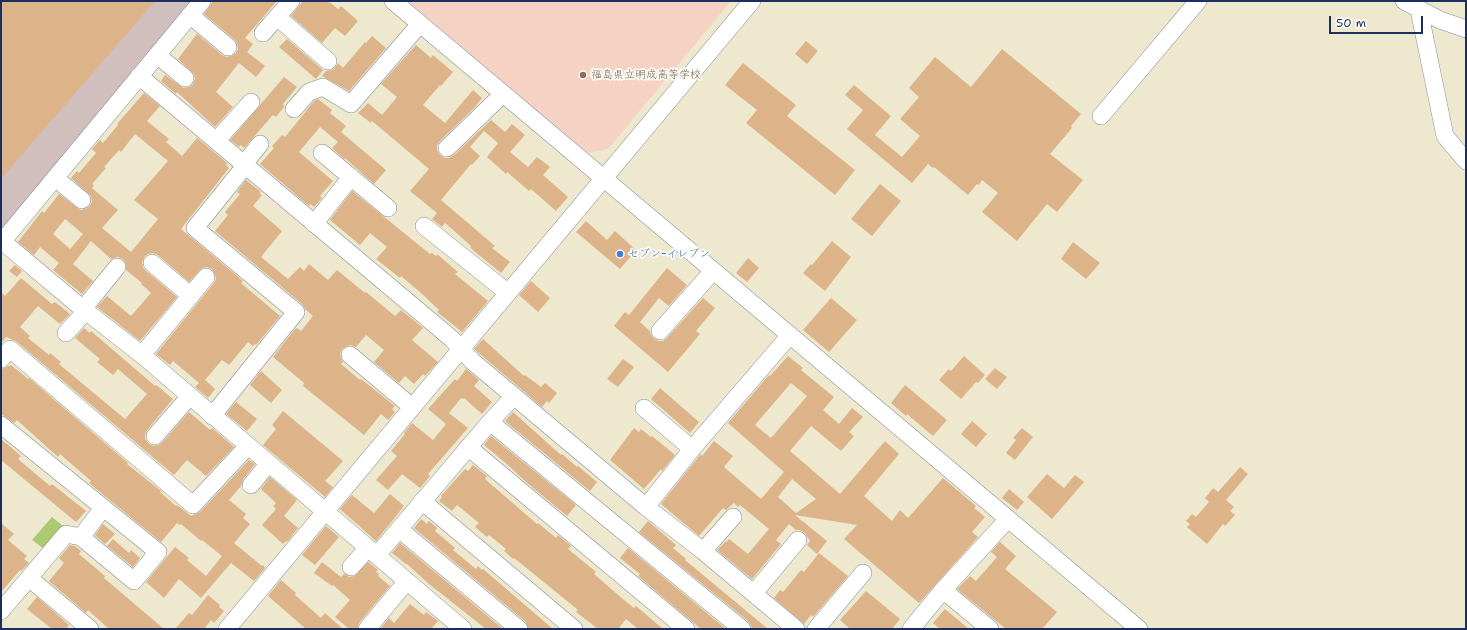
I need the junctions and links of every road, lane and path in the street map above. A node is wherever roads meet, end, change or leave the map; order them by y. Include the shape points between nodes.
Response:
1 (202, 1) edge
2 (292, 1) edge
3 (393, 1) edge
4 (752, 1) edge
5 (1198, 1) edge
6 (1404, 1) edge
7 (1420, 10) junction
8 (190, 15) junction
9 (277, 18) junction
10 (420, 24) junction
11 (1466, 30) edge
12 (263, 33) dead end
13 (228, 47) dead end
14 (157, 55) junction
15 (328, 61) dead end
16 (139, 76) junction
17 (185, 78) dead end
18 (503, 94) junction
19 (251, 102) dead end
20 (294, 109) dead end
21 (1101, 116) dead end
22 (216, 141) junction
23 (260, 144) dead end
24 (447, 148) dead end
25 (322, 153) dead end
26 (1466, 160) edge
27 (244, 166) junction
28 (351, 177) junction
29 (55, 178) junction
30 (604, 178) junction
31 (82, 200) dead end
32 (388, 208) dead end
33 (314, 224) junction
34 (424, 226) dead end
35 (2, 242) edge
36 (152, 263) dead end
37 (117, 267) dead end
38 (713, 271) junction
39 (206, 277) dead end
40 (507, 292) junction
41 (191, 296) junction
42 (85, 310) junction
43 (660, 331) dead end
44 (66, 334) dead end
45 (790, 334) junction
46 (461, 348) junction
47 (142, 355) junction
48 (350, 355) dead end
49 (1, 359) edge
50 (190, 396) junction
51 (514, 396) junction
52 (412, 407) junction
53 (644, 408) dead end
54 (212, 416) junction
55 (490, 422) junction
56 (1, 425) edge
57 (156, 436) dead end
58 (248, 446) junction
59 (468, 447) junction
60 (692, 449) junction
61 (268, 464) junction
62 (251, 485) dead end
63 (422, 501) junction
64 (646, 507) junction
65 (103, 508) junction
66 (325, 512) junction
67 (732, 517) dead end
68 (1008, 519) junction
69 (399, 528) junction
70 (81, 537) junction
71 (798, 540) dead end
72 (703, 551) junction
73 (372, 552) junction
74 (351, 567) dead end
75 (863, 573) dead end
76 (29, 578) junction
77 (407, 581) junction
78 (943, 590) junction
79 (754, 593) junction
80 (1, 611) edge
81 (453, 626) edge
82 (789, 627) edge
83 (90, 629) edge
84 (226, 629) edge
85 (367, 629) edge
86 (519, 629) edge
87 (574, 629) edge
88 (686, 629) edge
89 (742, 629) edge
90 (816, 629) edge
91 (911, 629) edge
92 (990, 629) edge
93 (1139, 629) edge

1 - 8 street
2 - 9 street
3 - 10 street
4 - 30 street
5 - 21 street
6 - 7 street
7 - 11 street
7 - 26 street via 1444,136
8 - 13 street
8 - 14 street
9 - 12 street
9 - 15 street
10 - 18 street
10 - 20 street via 351,104 323,87 309,92
14 - 16 street
14 - 17 street
16 - 22 street
16 - 29 street
18 - 24 street
18 - 30 street
19 - 22 street
22 - 27 street
23 - 27 street
25 - 28 street
27 - 33 street
27 - 54 street via 195,228 296,312
28 - 32 street
28 - 33 street
29 - 31 street
29 - 35 street
30 - 38 street
30 - 40 street
33 - 46 street
34 - 40 street
35 - 42 street
36 - 41 street
37 - 42 street
38 - 43 street
38 - 45 street
39 - 41 street
40 - 46 street
41 - 47 street
42 - 44 street
42 - 47 street
45 - 60 street
45 - 68 street
46 - 51 street via 472,361
46 - 52 street
47 - 50 street
48 - 52 street
49 - 58 street via 10,349 193,505
50 - 54 street
50 - 57 street
51 - 55 street
51 - 64 street
52 - 66 street
53 - 60 street
54 - 58 street
55 - 59 street
55 - 89 street
56 - 65 street
58 - 61 street
59 - 63 street
59 - 88 street
60 - 64 street
61 - 62 street
61 - 66 street
63 - 69 street
63 - 87 street
64 - 72 street
65 - 70 street
65 - 70 street via 158,552 134,581
66 - 73 street
66 - 84 street
67 - 72 street
68 - 78 street
68 - 93 street
69 - 73 street
69 - 86 street
70 - 76 street via 66,534
71 - 79 street
72 - 79 street
73 - 74 street
73 - 77 street
75 - 90 street
76 - 80 street
76 - 83 street
77 - 81 street
77 - 85 street
78 - 91 street
78 - 92 street
79 - 82 street

